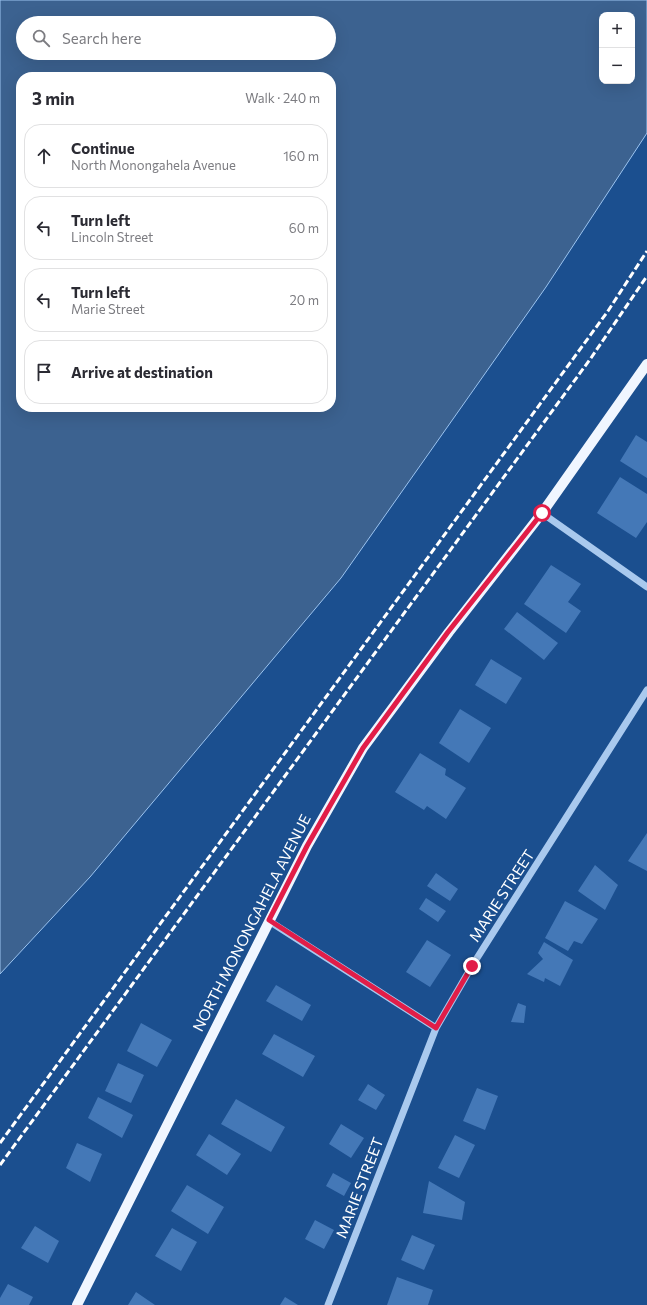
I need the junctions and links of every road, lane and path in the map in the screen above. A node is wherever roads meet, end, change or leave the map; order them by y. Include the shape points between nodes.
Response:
1 (647, 364) edge
2 (542, 513) junction
3 (647, 587) edge
4 (647, 690) edge
5 (269, 920) junction
6 (436, 1028) junction
7 (77, 1305) edge
8 (328, 1305) edge

1 - 2 main road, NORTH MONONGAHELA AVENUE
2 - 3 street
2 - 5 main road, NORTH MONONGAHELA AVENUE via 448,632 363,748 307,846
4 - 6 street, MARIE STREET via 472,966
5 - 6 street
5 - 7 main road, NORTH MONONGAHELA AVENUE
6 - 8 street, MARIE STREET

